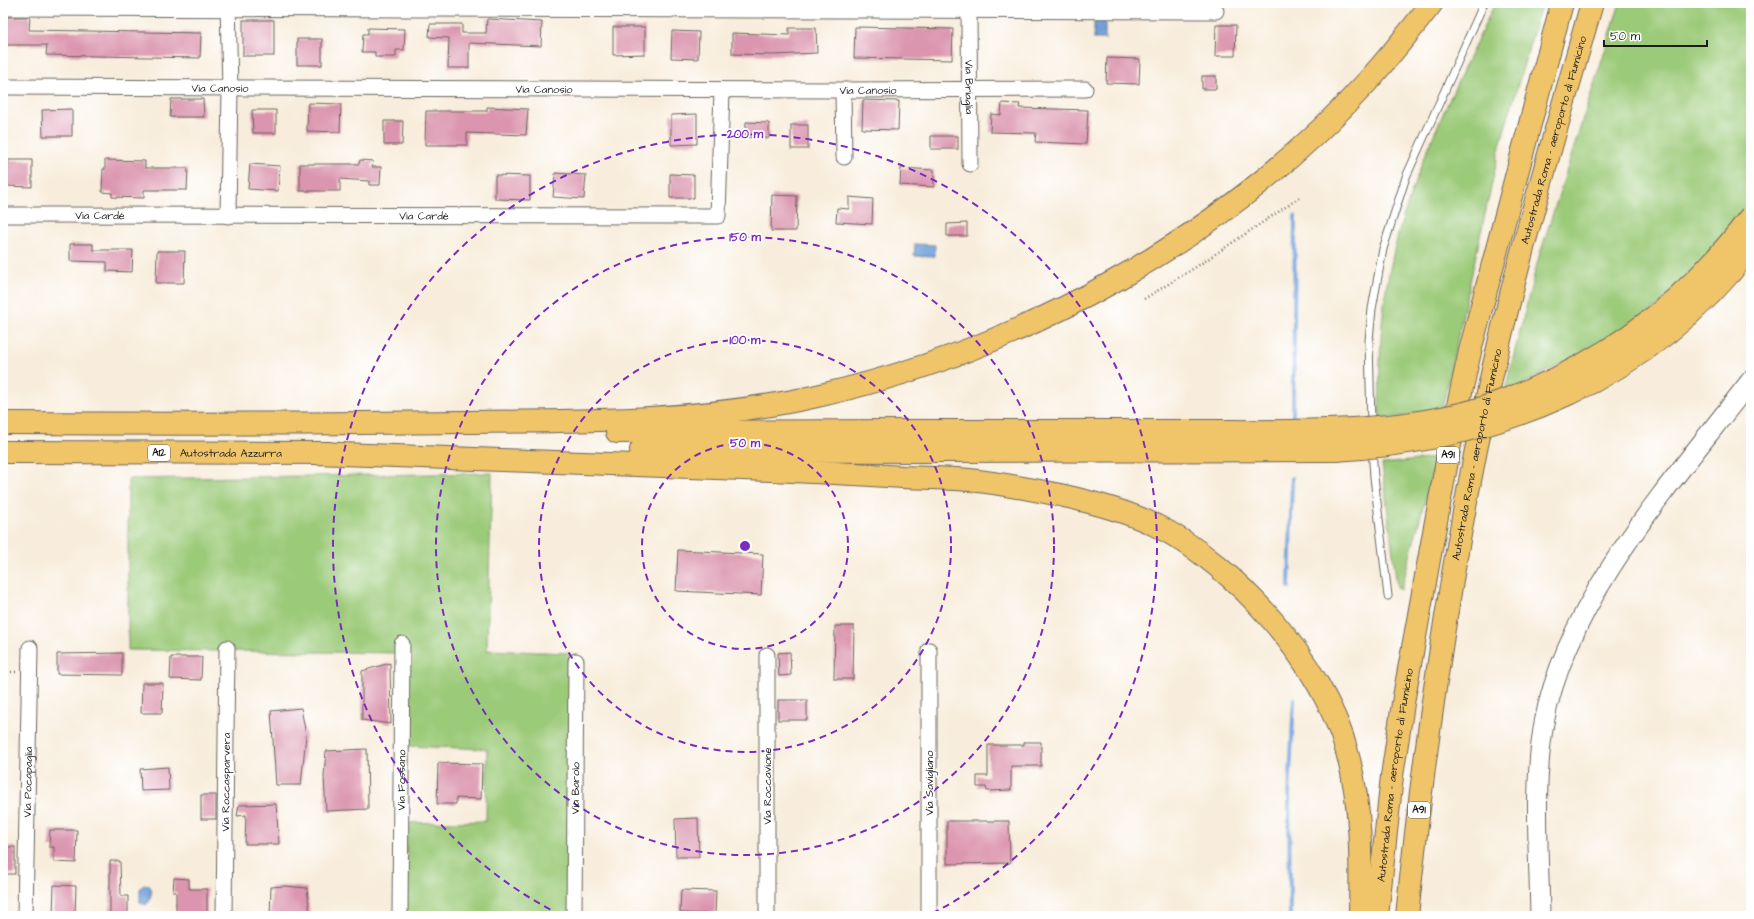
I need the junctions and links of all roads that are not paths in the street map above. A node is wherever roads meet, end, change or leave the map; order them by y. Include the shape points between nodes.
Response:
1 (1432, 3) edge
2 (1484, 3) edge
3 (1562, 3) edge
4 (1592, 3) edge
5 (228, 6) edge
6 (3, 8) edge
7 (969, 11) junction
8 (1216, 11) dead end
9 (3, 87) edge
10 (230, 89) junction
11 (970, 89) junction
12 (1085, 89) dead end
13 (722, 90) junction
14 (843, 90) junction
15 (844, 157) dead end
16 (970, 164) dead end
17 (3, 215) edge
18 (228, 216) junction
19 (1751, 216) edge
20 (1751, 247) edge
21 (1751, 380) edge
22 (3, 423) edge
23 (312, 424) junction
24 (926, 441) junction
25 (3, 452) edge
26 (315, 453) junction
27 (1388, 596) dead end
28 (402, 644) dead end
29 (30, 648) dead end
30 (227, 648) dead end
31 (929, 650) dead end
32 (767, 655) dead end
33 (576, 661) dead end
34 (25, 916) edge
35 (224, 916) edge
36 (400, 916) edge
37 (574, 916) edge
38 (767, 916) edge
39 (929, 916) edge
40 (1360, 916) edge
41 (1376, 916) edge
42 (1407, 916) edge
43 (1540, 916) edge

1 - 23 highway via 1366,83 1325,124 1224,210 1096,292 973,348 904,372 815,396 710,413 573,421
2 - 27 lane via 1406,177 1389,224 1376,279 1369,340 1369,401 1374,477
3 - 41 highway, Autostrada Roma - aeroporto di Fiumicino / A91 via 1471,347 1453,428 1404,697
4 - 42 highway, Autostrada Roma - aeroporto di Fiumicino / A91 via 1520,262 1489,388 1464,514 1425,758
5 - 6 street
5 - 7 street
5 - 10 street
7 - 8 street
7 - 11 street, Via Briaglia
9 - 10 street, Via Canosio
10 - 13 street, Via Canosio
10 - 18 street
11 - 12 street, Via Canosio
11 - 14 street, Via Canosio
11 - 16 street, Via Briaglia
13 - 14 street, Via Canosio
13 - 18 street, Via Cardé via 718,216
14 - 15 street
17 - 18 street, Via Cardé
19 - 24 highway, bridge via 1700,277 1626,339 1548,383 1453,416 1388,426 1310,431
20 - 24 highway, bridge via 1726,277 1683,319 1622,364 1557,400 1520,415 1467,431 1403,444 1336,450
21 - 43 street via 1619,555 1590,603 1564,657 1549,704 1542,744 1538,799
22 - 23 highway
23 - 24 highway via 539,433
24 - 26 highway
25 - 26 highway, Autostrada Azzurra / A12
26 - 40 highway via 685,466 970,480 1064,496 1155,525 1178,538 1224,572 1250,596 1302,659 1326,703 1342,736 1354,782 1360,838
28 - 36 street, Via Fossano
29 - 34 street, Via Pocapaglia
30 - 35 street, Via Roccasparvera
31 - 39 street, Via Savigliano
32 - 38 street, Via Roccavione
33 - 37 street, Via Barolo

